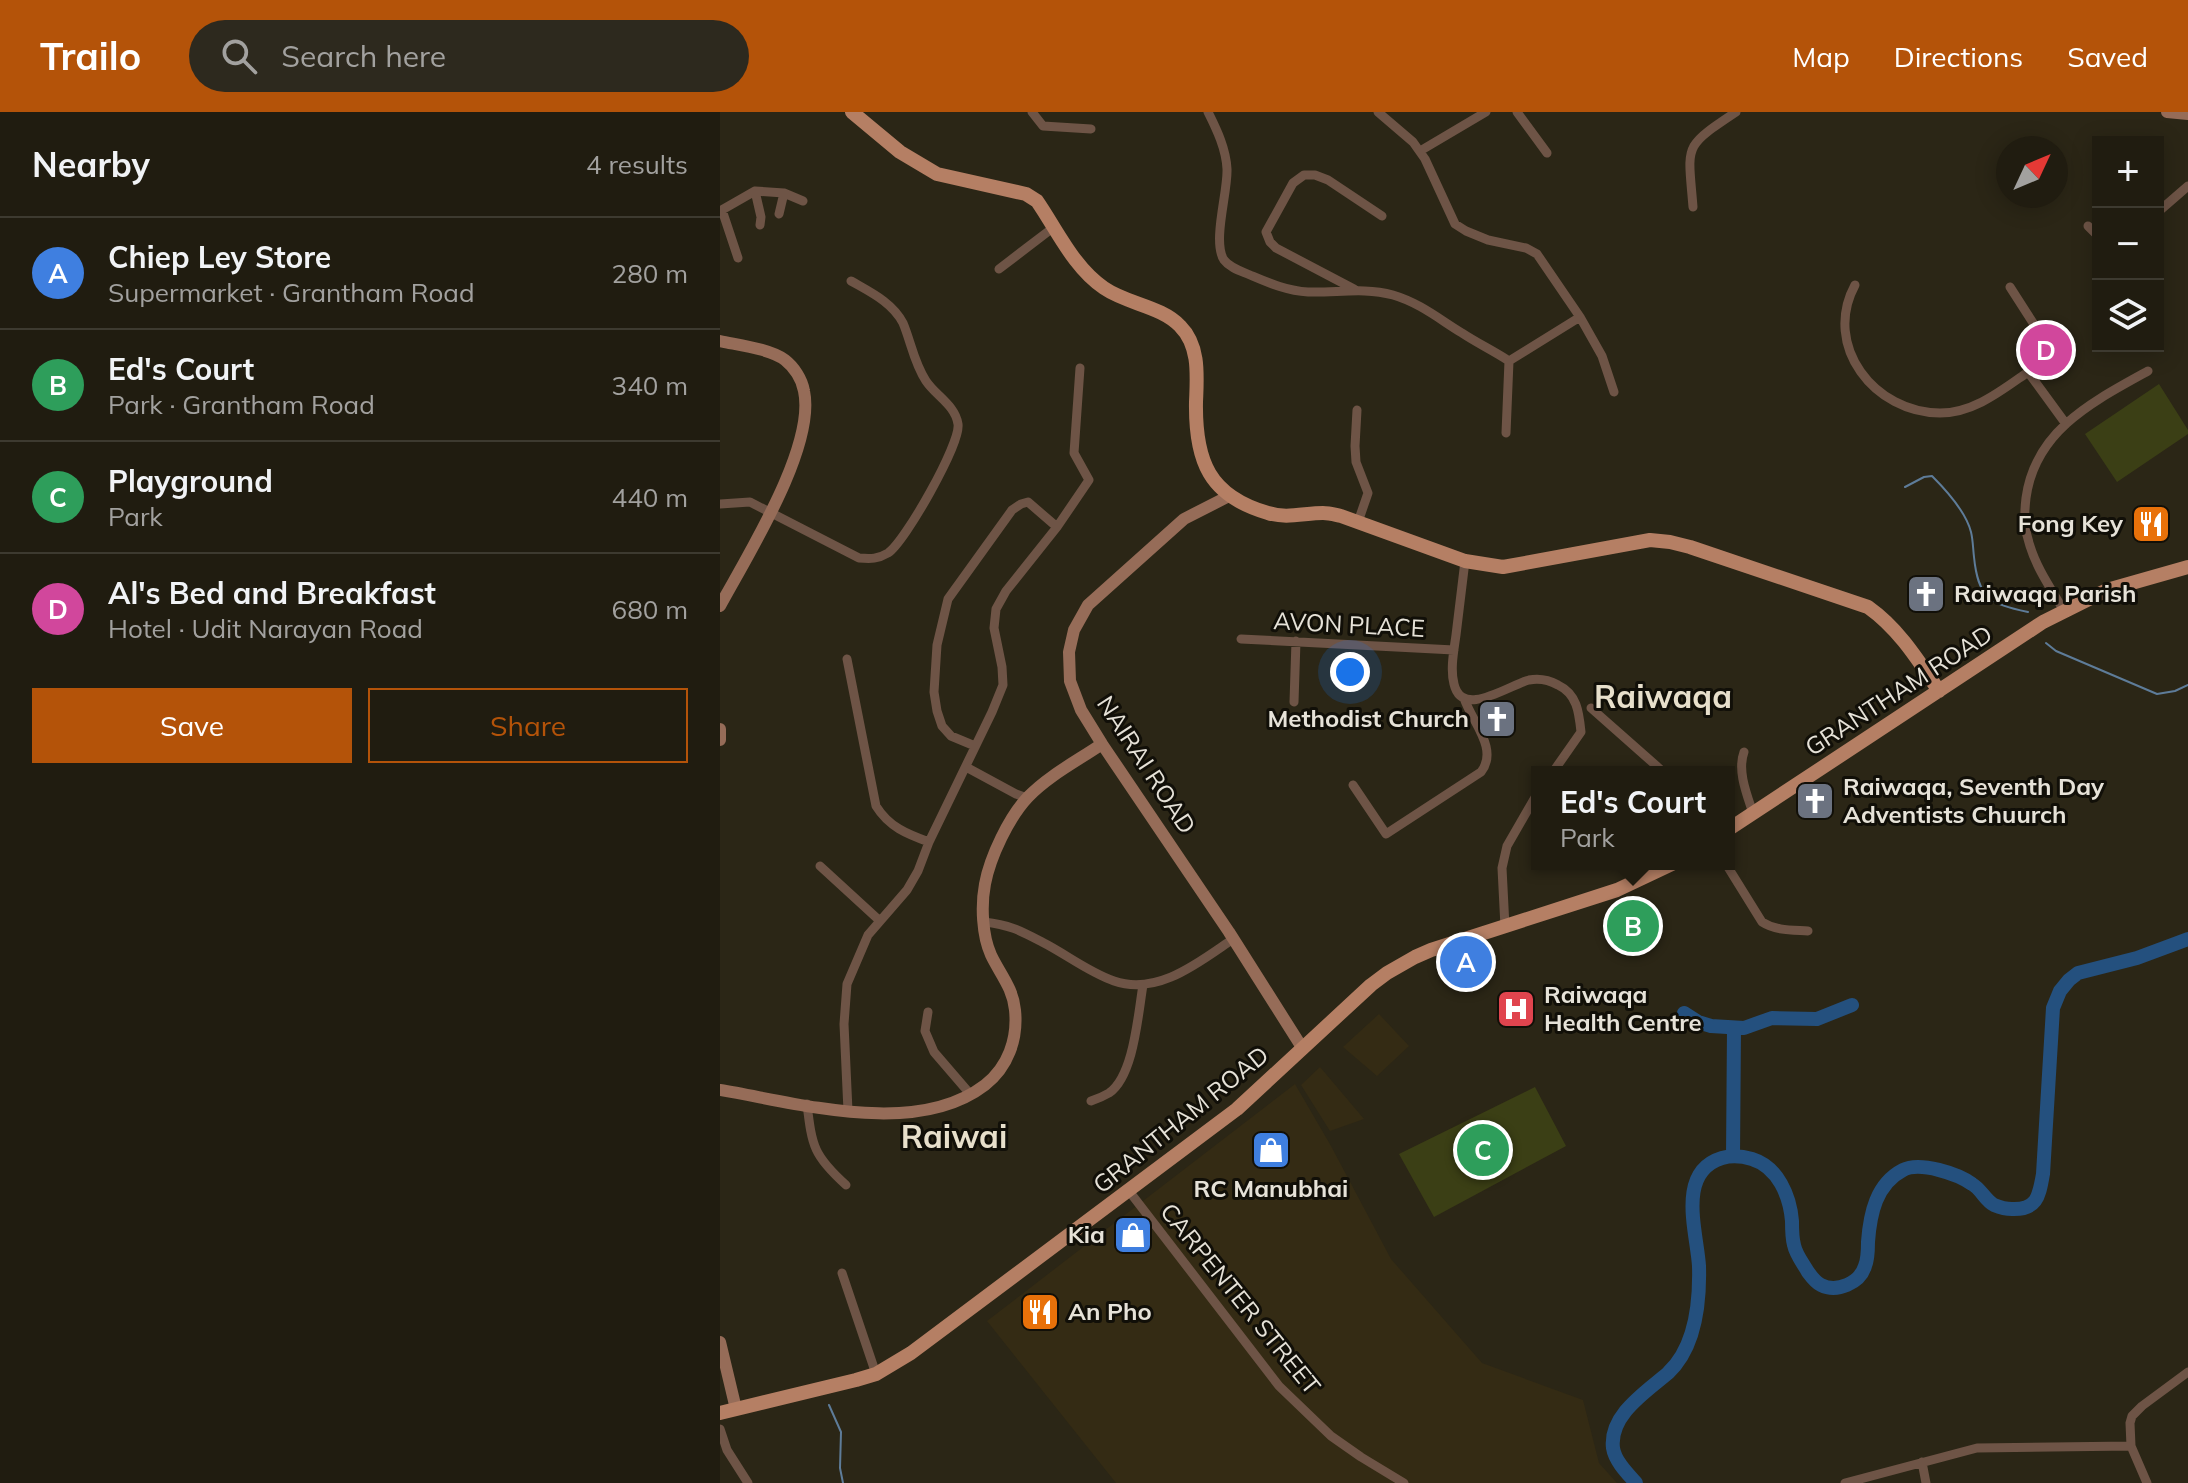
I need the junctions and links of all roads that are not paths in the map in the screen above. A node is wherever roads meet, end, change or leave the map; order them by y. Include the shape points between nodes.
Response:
1 (852, 112) edge
2 (1032, 112) edge
3 (1208, 112) edge
4 (1378, 112) edge
5 (1486, 112) edge
6 (1517, 112) edge
7 (1736, 112) edge
8 (2167, 112) edge
9 (2188, 114) edge
10 (1091, 129) dead end
11 (1420, 151) junction
12 (1547, 153) dead end
13 (2188, 186) edge
14 (755, 191) junction
15 (784, 193) junction
16 (803, 201) dead end
17 (1693, 207) dead end
18 (2163, 208) edge
19 (721, 211) edge
20 (779, 214) dead end
21 (1382, 216) dead end
22 (760, 225) dead end
23 (2088, 226) dead end
24 (1054, 227) junction
25 (2092, 230) edge
26 (738, 258) dead end
27 (999, 269) dead end
28 (851, 281) dead end
29 (1855, 285) dead end
30 (2010, 287) dead end
31 (1354, 289) junction
32 (1580, 317) junction
33 (720, 341) edge
34 (1509, 361) junction
35 (1080, 368) dead end
36 (2148, 371) dead end
37 (2028, 372) junction
38 (1614, 392) dead end
39 (1357, 410) dead end
40 (2066, 424) junction
41 (1506, 433) dead end
42 (1229, 496) junction
43 (720, 504) edge
44 (770, 513) junction
45 (1358, 522) junction
46 (1057, 527) junction
47 (1465, 561) junction
48 (2188, 567) edge
49 (720, 606) edge
50 (2064, 611) junction
51 (1241, 639) dead end
52 (1296, 641) junction
53 (1454, 650) junction
54 (847, 659) dead end
55 (1939, 691) junction
56 (1464, 698) junction
57 (1294, 702) dead end
58 (1591, 708) dead end
59 (720, 729) edge
60 (720, 740) edge
61 (1102, 744) junction
62 (975, 746) junction
63 (1744, 752) dead end
64 (1557, 766) edge
65 (1657, 766) edge
66 (966, 767) junction
67 (1353, 785) dead end
68 (1027, 798) junction
69 (1531, 803) edge
70 (1753, 813) junction
71 (1735, 825) edge
72 (929, 842) junction
73 (820, 866) dead end
74 (1659, 870) edge
75 (1729, 870) edge
76 (880, 921) junction
77 (984, 922) junction
78 (1505, 927) junction
79 (1808, 931) dead end
80 (1233, 939) junction
81 (1143, 985) junction
82 (928, 1012) dead end
83 (1303, 1049) junction
84 (720, 1090) edge
85 (971, 1095) junction
86 (1091, 1101) dead end
87 (807, 1104) junction
88 (848, 1111) junction
89 (846, 1185) dead end
90 (1129, 1191) junction
91 (842, 1273) dead end
92 (720, 1342) edge
93 (2188, 1372) edge
94 (876, 1374) junction
95 (736, 1409) junction
96 (720, 1413) edge
97 (720, 1429) edge
98 (2131, 1446) junction
99 (1922, 1462) junction
100 (748, 1483) edge
101 (1404, 1483) edge
102 (1845, 1483) edge
103 (1926, 1483) edge
104 (2147, 1483) edge

1 - 24 main road via 900,152 937,174 1026,194
2 - 10 street via 1043,126
3 - 31 street via 1227,166 1220,250 1224,261 1295,291
4 - 11 street
5 - 11 street
6 - 12 street
7 - 17 street via 1692,146
8 - 9 street
11 - 32 street via 1455,224 1537,254
13 - 18 street
14 - 15 street
14 - 19 street
14 - 22 street
15 - 16 street
15 - 20 street
19 - 26 street
21 - 31 street via 1328,180 1304,175 1293,183 1266,232 1276,248
23 - 25 street
24 - 27 street
24 - 42 main road via 1091,279 1181,326 1196,360 1196,430 1203,462 1213,482
28 - 44 street via 876,295 902,321 925,380 954,410 959,427 952,451 903,537 876,559 859,558
29 - 37 street via 1847,300 1845,340 1866,378 1900,405 1943,413 1966,408
30 - 37 street via 2037,329 2039,347
31 - 34 street via 1416,303
32 - 34 street
32 - 38 street
33 - 44 street via 783,358 804,391 798,445
34 - 41 street
35 - 46 street via 1074,453 1089,480
36 - 40 street
37 - 40 street
39 - 45 street via 1356,462 1368,493
40 - 50 street via 2034,464 2024,522 2035,560
42 - 45 main road via 1273,515 1324,513
42 - 61 street, NAIRAI ROAD via 1184,519 1147,550 1088,605 1074,630 1070,681
43 - 44 street via 750,502
44 - 49 street
45 - 47 main road
46 - 62 street via 996,609 1003,685
46 - 62 street via 1028,502 1021,504 948,599 937,645 937,711 951,736
47 - 53 street
47 - 55 main road via 1503,567 1650,540 1690,547 1868,607 1906,642
48 - 50 main road, GRANTHAM ROAD via 2107,590
50 - 55 main road, GRANTHAM ROAD
51 - 52 street, AVON PLACE
52 - 53 street, AVON PLACE
52 - 57 street
53 - 56 street via 1454,683
54 - 72 street via 876,806 903,832
55 - 70 main road, GRANTHAM ROAD
56 - 64 street via 1478,699 1543,679 1570,692 1581,732
56 - 67 street via 1487,746 1481,772 1386,834
58 - 65 street
59 - 60 street
61 - 68 street
61 - 80 street, NAIRAI ROAD
62 - 66 street
63 - 70 street via 1742,772
66 - 68 street
66 - 72 street
68 - 77 street via 991,863
69 - 78 street via 1507,846 1502,868
70 - 71 main road, GRANTHAM ROAD
72 - 76 street via 907,890
73 - 76 street
74 - 78 main road, GRANTHAM ROAD via 1617,890
75 - 79 street via 1762,922
76 - 88 street via 868,935 847,984
77 - 81 street via 1019,929 1114,981
77 - 85 street via 990,953 1009,985 1016,1027 1014,1045 997,1075
78 - 83 main road, GRANTHAM ROAD via 1431,950 1387,973
80 - 81 street via 1189,969
80 - 83 street, NAIRAI ROAD
81 - 86 street via 1129,1062 1111,1092
82 - 85 street via 925,1031 934,1052
83 - 90 main road, GRANTHAM ROAD via 1237,1109
84 - 87 street
85 - 88 street via 906,1113
87 - 88 street
87 - 89 street via 814,1149
90 - 94 main road, GRANTHAM ROAD via 933,1338
90 - 101 street, CARPENTER STREET via 1279,1386 1331,1436
91 - 94 street
92 - 95 street
93 - 98 street via 2135,1412
94 - 95 main road, GRANTHAM ROAD
95 - 96 main road, GRANTHAM ROAD
97 - 100 street
98 - 99 street via 1977,1448
98 - 104 street
99 - 102 street
99 - 103 street

